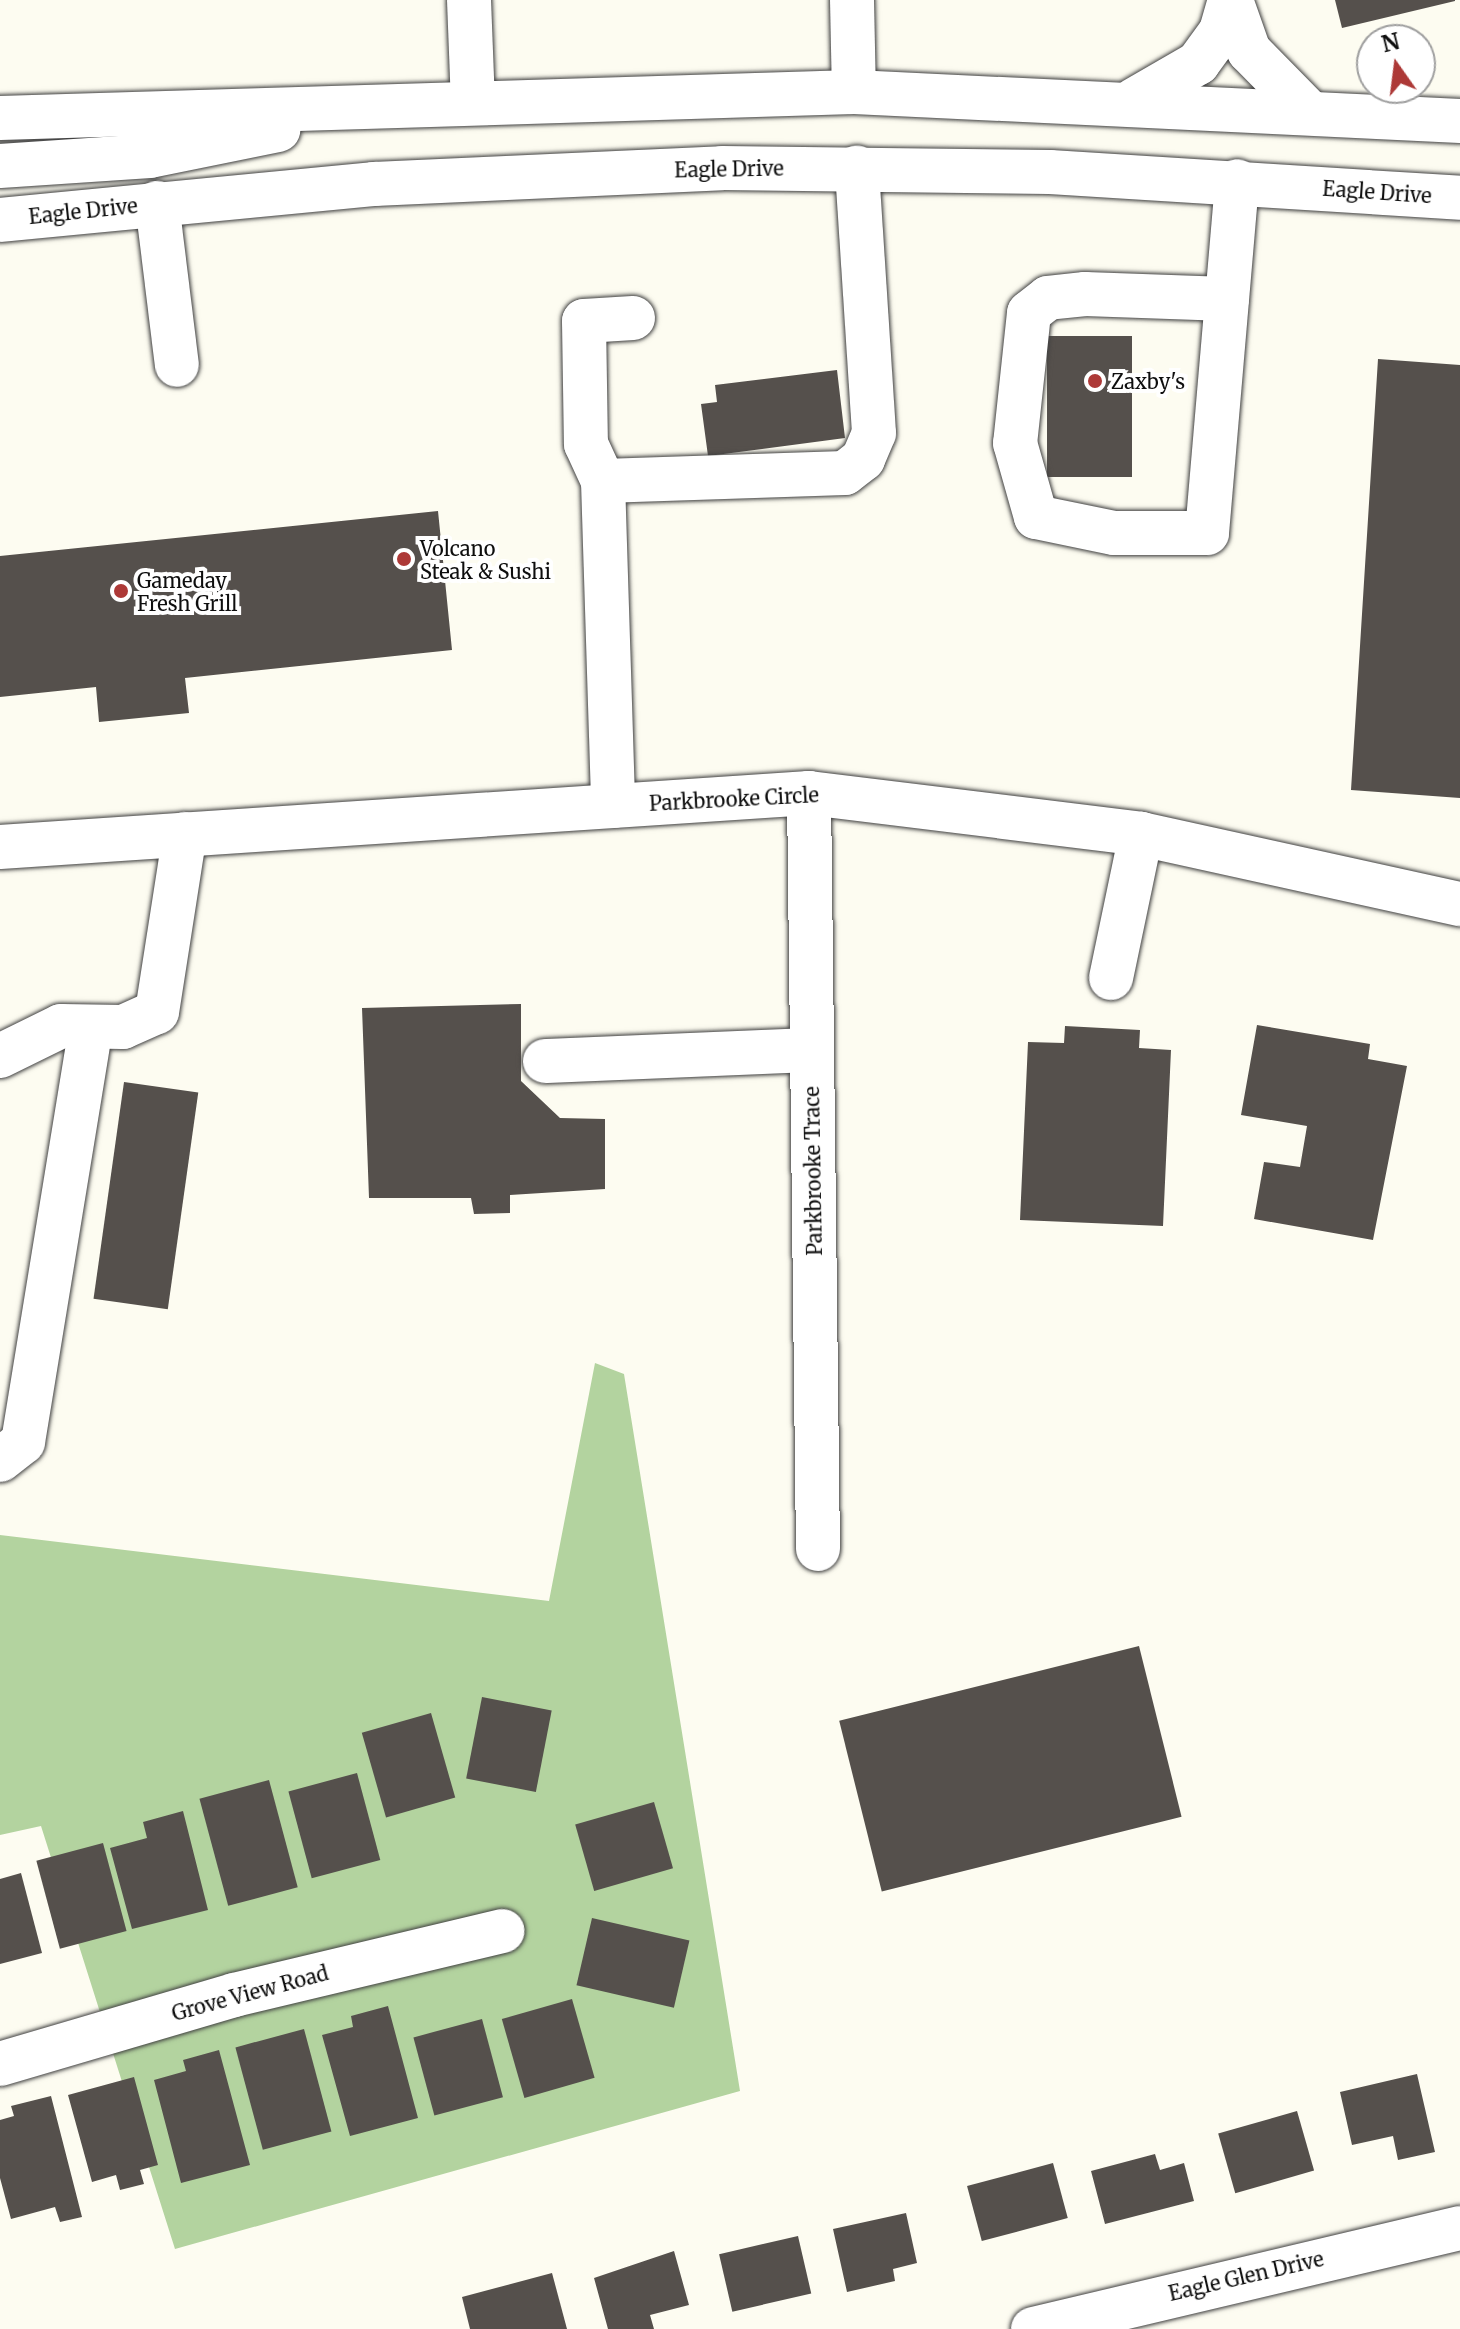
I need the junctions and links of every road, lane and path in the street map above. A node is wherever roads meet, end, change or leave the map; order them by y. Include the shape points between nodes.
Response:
1 (469, 0) edge
2 (852, 0) edge
3 (1230, 0) edge
4 (854, 92) junction
5 (1134, 100) junction
6 (473, 102) junction
7 (353, 108) junction
8 (1308, 111) junction
9 (0, 118) edge
10 (1460, 121) edge
11 (0, 166) edge
12 (857, 168) junction
13 (1237, 181) junction
14 (1460, 198) edge
15 (157, 203) junction
16 (0, 220) edge
17 (1227, 299) junction
18 (633, 318) dead end
19 (177, 365) dead end
20 (603, 481) junction
21 (809, 793) junction
22 (613, 806) junction
23 (185, 834) junction
24 (1141, 834) junction
25 (0, 847) edge
26 (1460, 904) edge
27 (1111, 978) dead end
28 (91, 1029) junction
29 (812, 1050) junction
30 (0, 1056) edge
31 (545, 1061) dead end
32 (0, 1460) edge
33 (818, 1549) dead end
34 (502, 1931) dead end
35 (0, 2064) edge
36 (1460, 2228) edge
37 (1033, 2329) edge

1 - 6 street
2 - 4 street
3 - 5 street via 1221,31 1198,63
3 - 8 street via 1249,51
4 - 5 street
4 - 6 street
5 - 8 street
6 - 7 street
7 - 9 street
7 - 11 street via 209,147
8 - 10 street
12 - 13 street, Eagle Drive
12 - 15 street, Eagle Drive via 578,173
12 - 20 street via 874,433 863,459 845,473
13 - 14 street, Eagle Drive
13 - 17 street
15 - 16 street, Eagle Drive
15 - 19 street
17 - 17 street via 1048,298 1029,313 1015,443 1036,517 1114,533 1207,533
18 - 20 street via 584,321 586,444
20 - 22 street
21 - 22 street, Parkbrooke Circle
21 - 24 street, Parkbrooke Circle
21 - 29 street, Parkbrooke Trace
22 - 23 street, Parkbrooke Circle
23 - 25 street, Parkbrooke Circle
23 - 28 street via 157,1012 123,1027
24 - 26 street, Parkbrooke Circle
24 - 27 street
28 - 30 street via 61,1026
28 - 32 street via 23,1442
29 - 31 street
29 - 33 street, Parkbrooke Trace
34 - 35 street, Grove View Road via 234,1995
36 - 37 street, Eagle Glen Drive

